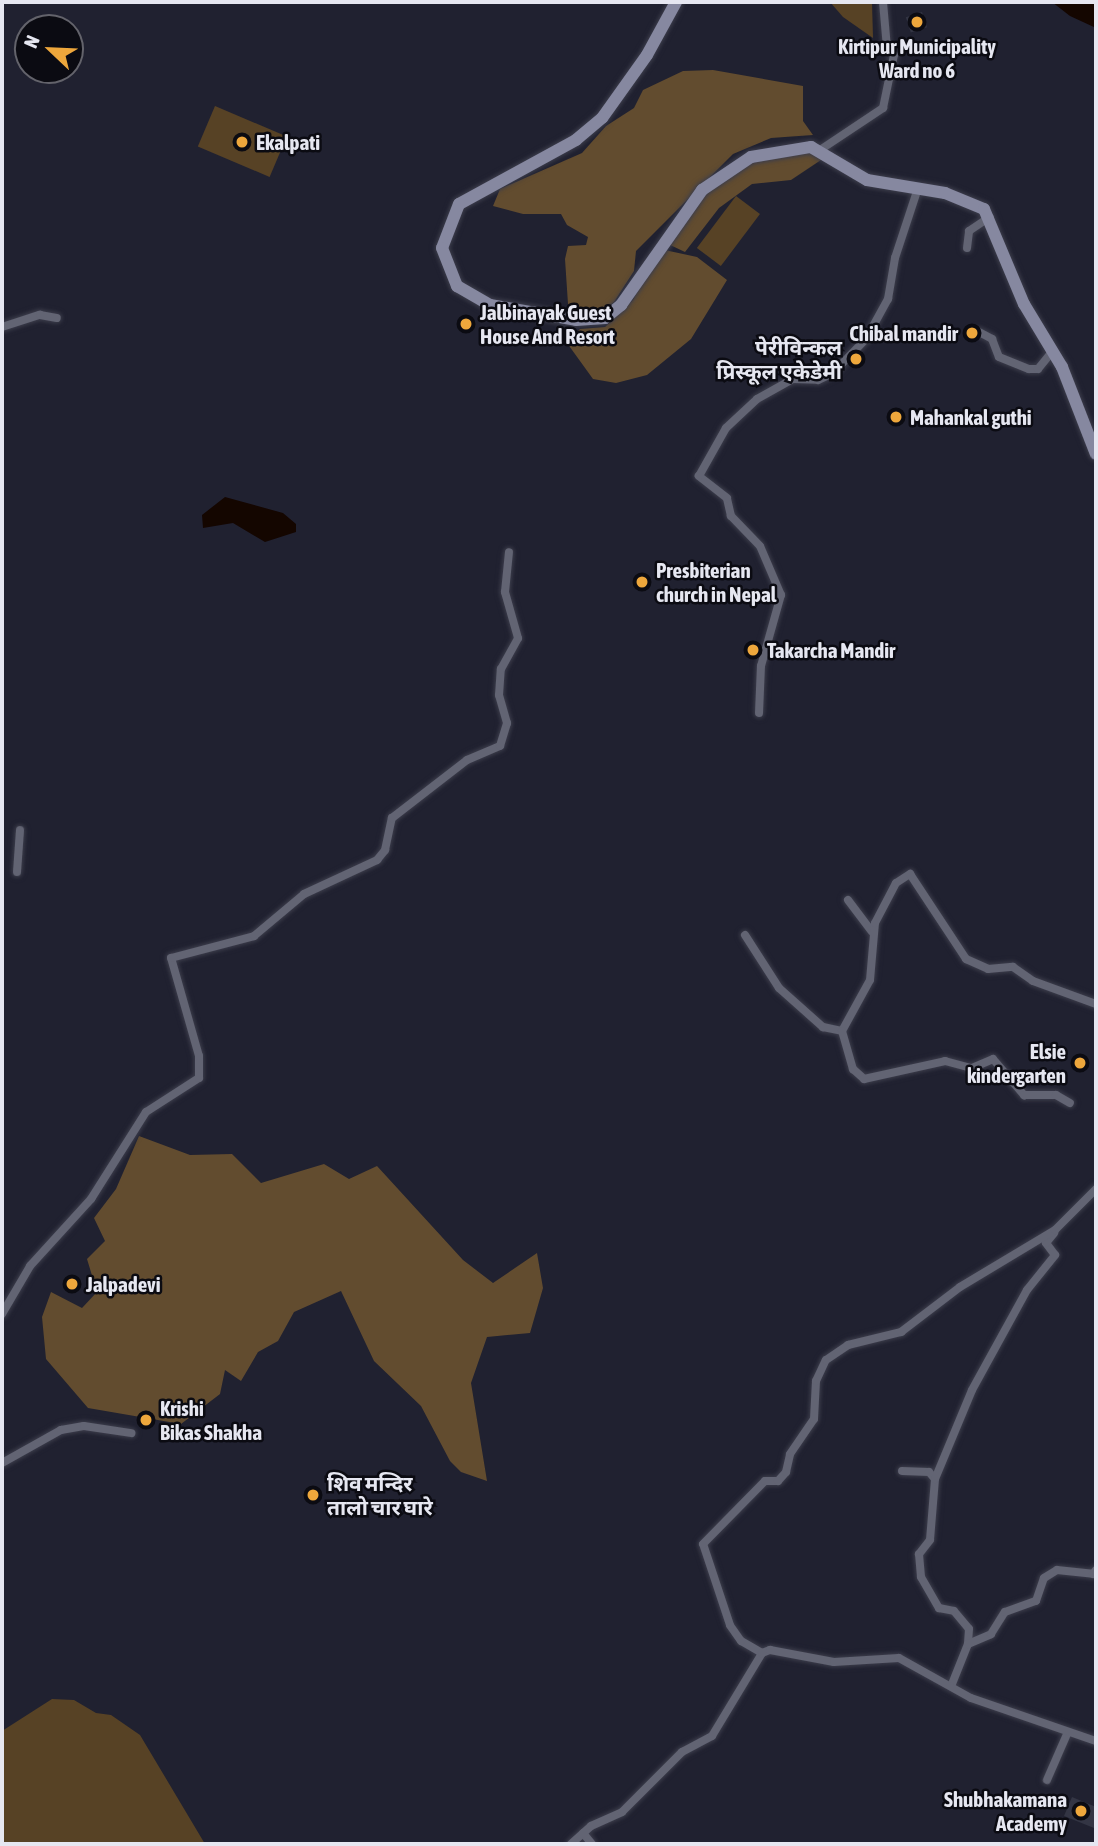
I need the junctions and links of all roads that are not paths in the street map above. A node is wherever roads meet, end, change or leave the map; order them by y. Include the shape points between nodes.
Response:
1 (676, 2) edge
2 (883, 2) edge
3 (820, 150) junction
4 (918, 188) junction
5 (990, 217) junction
6 (967, 248) dead end
7 (57, 317) dead end
8 (2, 327) edge
9 (979, 332) dead end
10 (1052, 352) junction
11 (1096, 454) edge
12 (509, 552) dead end
13 (759, 713) dead end
14 (20, 830) dead end
15 (17, 872) dead end
16 (848, 900) dead end
17 (872, 932) junction
18 (745, 935) dead end
19 (1096, 1004) edge
20 (842, 1031) junction
21 (1070, 1103) dead end
22 (1096, 1189) edge
23 (1055, 1230) junction
24 (2, 1314) edge
25 (131, 1433) dead end
26 (2, 1463) edge
27 (902, 1471) dead end
28 (935, 1479) junction
29 (1096, 1570) edge
30 (968, 1644) junction
31 (762, 1653) junction
32 (952, 1684) junction
33 (1067, 1734) junction
34 (1096, 1741) edge
35 (1047, 1780) dead end
36 (583, 1833) junction
37 (571, 1844) edge
38 (592, 1844) edge

1 - 3 main road via 648,55 602,118 576,140 480,188 459,204 443,233 442,248 457,286 490,305 576,320 605,318 621,305 702,190 762,153 795,146
2 - 3 street via 887,48 894,55 883,108
3 - 4 main road via 867,180
4 - 5 main road via 970,201
4 - 13 street via 895,258 888,299 866,339 833,373 818,380 793,379 757,400 726,428 699,476 727,498 731,516 760,547 781,595 761,666
5 - 6 street via 969,231
5 - 10 main road via 1024,304
7 - 8 street via 40,315
9 - 10 street via 992,339 999,357 1029,369 1038,369
10 - 11 main road
12 - 24 street via 505,592 518,638 501,669 499,695 507,723 500,746 467,760 393,818 386,850 377,860 304,894 254,936 171,958 199,1056 198,1078 146,1112 91,1199 30,1266
14 - 15 street
16 - 17 street
17 - 19 street via 890,893 910,874 966,959 988,969 1013,967 1033,981
17 - 20 street via 870,980
18 - 20 street via 786,995 823,1027
20 - 21 street via 853,1069 864,1079 945,1061 972,1068 993,1059 1024,1095 1056,1095
22 - 23 street
23 - 28 street via 1046,1243 1055,1255 1027,1290 972,1390
23 - 31 street via 960,1287 901,1332 848,1345 826,1360 816,1381 814,1419 790,1454 786,1472 779,1481 765,1481 703,1544 730,1625 741,1641
25 - 26 street via 85,1426 61,1430
27 - 28 street via 929,1472
28 - 30 street via 930,1540 919,1554 921,1577 939,1608 954,1611 969,1629
29 - 30 street via 1093,1574 1057,1570 1045,1578 1036,1601 1005,1612 991,1634
30 - 32 street
31 - 32 street via 781,1649 834,1662 899,1658
31 - 36 street via 727,1719 712,1736 682,1752 622,1812
32 - 33 street via 971,1698
33 - 34 street
33 - 35 street
36 - 37 street
36 - 38 street

